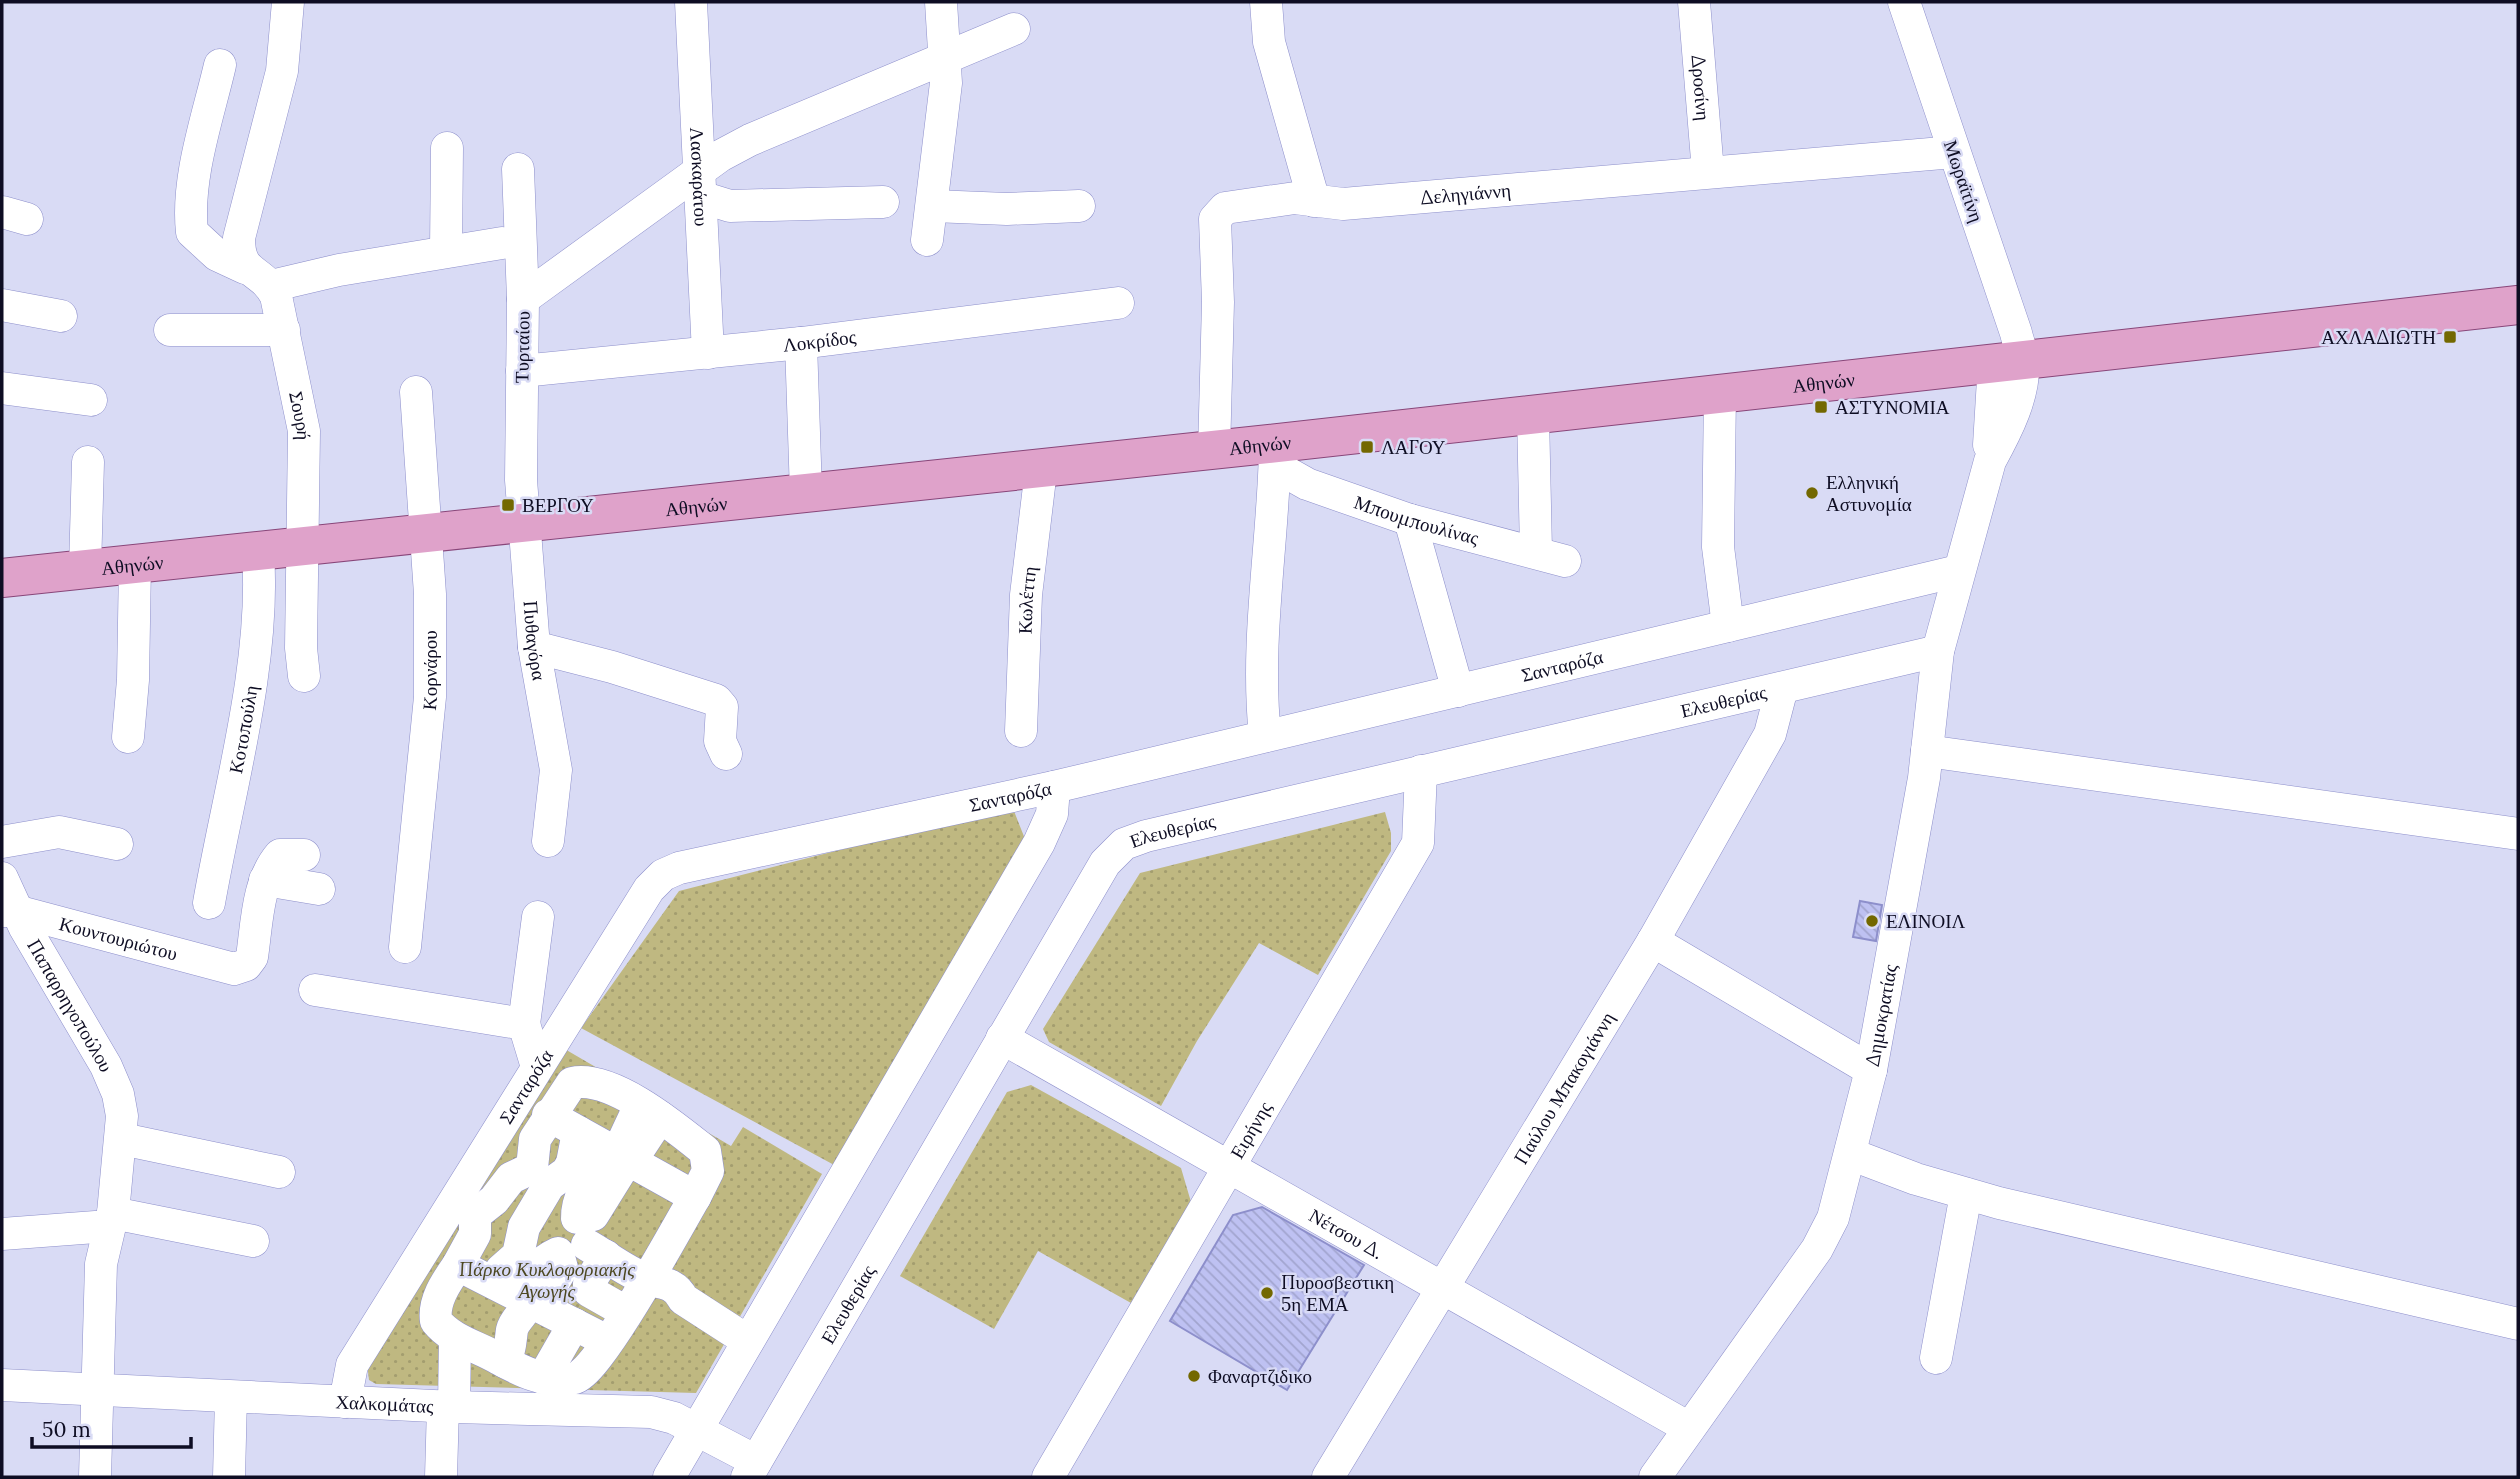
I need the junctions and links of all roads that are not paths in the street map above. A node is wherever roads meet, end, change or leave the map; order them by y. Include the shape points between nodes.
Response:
1 (288, 2) edge
2 (691, 2) edge
3 (941, 2) edge
4 (1266, 2) edge
5 (1694, 2) edge
6 (1904, 2) edge
7 (1014, 29) dead end
8 (945, 56) junction
9 (220, 65) dead end
10 (447, 148) dead end
11 (1954, 152) junction
12 (518, 169) dead end
13 (1708, 172) junction
14 (700, 184) junction
15 (1314, 201) junction
16 (884, 202) dead end
17 (933, 206) junction
18 (1079, 206) dead end
19 (928, 240) dead end
20 (502, 243) dead end
21 (446, 251) junction
22 (258, 277) junction
23 (522, 284) junction
24 (1118, 303) dead end
25 (2518, 305) edge
26 (2, 306) edge
27 (61, 316) dead end
28 (170, 330) dead end
29 (284, 330) junction
30 (801, 343) junction
31 (708, 354) junction
32 (2008, 362) junction
33 (514, 369) junction
34 (2, 388) edge
35 (416, 392) dead end
36 (1720, 392) junction
37 (91, 400) dead end
38 (1533, 415) junction
39 (1214, 452) junction
40 (1275, 455) junction
41 (88, 462) dead end
42 (1041, 470) junction
43 (806, 493) junction
44 (1410, 520) junction
45 (524, 526) junction
46 (426, 536) junction
47 (301, 549) junction
48 (258, 554) junction
49 (135, 564) junction
50 (85, 569) junction
51 (1958, 571) junction
52 (2, 578) edge
53 (1728, 626) junction
54 (534, 647) junction
55 (1938, 651) junction
56 (304, 676) dead end
57 (1782, 688) junction
58 (1458, 691) junction
59 (1021, 731) dead end
60 (1265, 736) junction
61 (128, 737) dead end
62 (1927, 751) junction
63 (726, 754) dead end
64 (1421, 771) junction
65 (1054, 787) junction
66 (2518, 834) edge
67 (548, 841) dead end
68 (2, 842) edge
69 (117, 844) dead end
70 (304, 855) dead end
71 (216, 865) junction
72 (266, 877) junction
73 (2, 878) edge
74 (319, 889) dead end
75 (209, 903) dead end
76 (9, 911) edge
77 (538, 917) dead end
78 (1653, 941) junction
79 (405, 947) dead end
80 (315, 990) dead end
81 (524, 1024) junction
82 (1002, 1038) junction
83 (537, 1067) junction
84 (1871, 1070) junction
85 (650, 1111) junction
86 (548, 1115) junction
87 (578, 1132) junction
88 (122, 1139) junction
89 (617, 1154) junction
90 (1850, 1154) junction
91 (1227, 1167) junction
92 (279, 1172) dead end
93 (1966, 1194) junction
94 (695, 1197) junction
95 (111, 1219) junction
96 (2, 1234) edge
97 (569, 1234) junction
98 (253, 1241) dead end
99 (458, 1265) junction
100 (646, 1279) junction
101 (494, 1283) junction
102 (1443, 1290) junction
103 (530, 1301) junction
104 (626, 1312) junction
105 (574, 1324) junction
106 (2518, 1324) edge
107 (454, 1338) junction
108 (607, 1341) junction
109 (748, 1341) junction
110 (496, 1357) junction
111 (1936, 1358) dead end
112 (543, 1378) junction
113 (2, 1385) edge
114 (97, 1390) junction
115 (231, 1397) junction
116 (345, 1402) junction
117 (449, 1407) junction
118 (1689, 1428) junction
119 (697, 1430) junction
120 (752, 1469) edge
121 (95, 1477) edge
122 (229, 1477) edge
123 (441, 1477) edge
124 (669, 1477) edge
125 (1048, 1477) edge
126 (1328, 1477) edge
127 (1655, 1477) edge

1 - 22 street, Σουρή via 282,71 239,238 239,256
2 - 14 street, Λασκαράτου
3 - 8 street
4 - 15 street via 1269,43
5 - 13 street, Δροσίνη
6 - 11 street, Μωραϊτίνη
7 - 8 street
8 - 14 street via 750,139
8 - 17 street
9 - 22 street via 195,184 192,232 217,255
10 - 21 street
11 - 13 street, Δεληγιάννη
11 - 32 street, Μωραϊτίνη
12 - 23 street
13 - 15 street, Δεληγιάννη via 1343,204
14 - 16 street via 730,206
14 - 23 street
14 - 31 street, Λασκαράτου
15 - 39 street, Δεληγιάννη via 1286,199 1235,206 1225,208 1215,219
17 - 18 street
17 - 19 street
20 - 21 street
21 - 22 street
22 - 29 street, Σουρή
23 - 33 street, Τυρταίου via 511,300
24 - 30 street, Λοκρίδος
25 - 32 main road, Αθηνών
26 - 27 street
28 - 29 street
29 - 47 street, Σουρή via 304,431
30 - 31 street, Λοκρίδος
30 - 43 street
31 - 33 street, Λοκρίδος
32 - 36 main road, Αθηνών
32 - 51 street, Δημοκρατίας via 2014,408 1990,461
33 - 45 street, Τυρταίου
34 - 37 street
35 - 46 street, Κορνάρου
36 - 38 main road, Αθηνών
36 - 53 street via 1718,547
38 - 40 main road, Αθηνών
38 - 44 street, Μπουμπουλίνας via 1551,556
39 - 40 main road, Αθηνών
39 - 42 main road, Αθηνών
40 - 44 street, Μπουμπουλίνας via 1307,484
40 - 60 street via 1266,559 1261,701
41 - 50 street
42 - 43 main road, Αθηνών
42 - 59 street, Κωλέττη via 1026,596
43 - 45 main road, Αθηνών
44 - 58 street
45 - 46 main road, Αθηνών
45 - 54 street, Πυθαγόρα
46 - 47 main road, Αθηνών
46 - 79 street, Κορνάρου via 430,697
47 - 48 main road, Αθηνών
47 - 56 street, Σουρή
48 - 49 main road, Αθηνών
48 - 71 street, Κοτοπούλη via 253,658
49 - 50 main road, Αθηνών
49 - 61 street
50 - 52 main road, Αθηνών
51 - 53 street, Σανταρόζα
51 - 55 street, Δημοκρατίας
53 - 58 street, Σανταρόζα
54 - 63 street via 716,700 722,707 720,741
54 - 67 street, Πυθαγόρα via 556,770
55 - 57 street, Ελευθερίας
55 - 62 street, Δημοκρατίας
57 - 64 street, Ελευθερίας
57 - 78 street, Παύλου Μπακογιάννη via 1770,734
58 - 60 street, Σανταρόζα
60 - 65 street, Σανταρόζα
62 - 66 street
62 - 84 street, Δημοκρατίας
64 - 82 street, Ελευθερίας via 1124,844 1105,863
64 - 91 street, Ειρήνης via 1418,843
65 - 83 street, Σανταρόζα via 679,867 663,875 649,889
65 - 109 street via 1052,814 1038,843
68 - 69 street via 59,832
70 - 72 street via 280,855
71 - 72 street
71 - 75 street, Κοτοπούλη
72 - 74 street
72 - 76 street, Κουντουριώτου via 252,957 234,969
73 - 76 street, Παπαρρηγοπούλου
76 - 88 street, Παπαρρηγοπούλου via 106,1066 118,1094
77 - 81 street
78 - 84 street
78 - 102 street, Παύλου Μπακογιάννη
80 - 81 street
81 - 83 street
82 - 91 street, Νέτσου Δ.
82 - 120 street, Ελευθερίας
83 - 116 street, Σανταρόζα via 352,1365
84 - 90 street, Δημοκρατίας
85 - 86 street via 596,1082 581,1081 572,1083
85 - 89 street
85 - 94 street via 705,1151 708,1171
86 - 87 street
86 - 99 street via 535,1139 531,1168 511,1178 475,1215 475,1234
87 - 89 street
87 - 97 street via 572,1163 549,1185
88 - 92 street
88 - 95 street, Παπαρρηγοπούλου
89 - 94 street
89 - 97 street via 621,1170 593,1215
90 - 93 street
90 - 118 street, Δημοκρατίας via 1826,1235
91 - 102 street, Νέτσου Δ.
91 - 125 street, Ειρήνης
93 - 106 street
93 - 111 street
94 - 100 street
95 - 96 street
95 - 98 street
95 - 114 street, Παπαρρηγοπούλου via 101,1264
97 - 100 street
97 - 101 street via 524,1227 518,1255
97 - 103 street via 562,1268 547,1295
97 - 104 street via 589,1291
99 - 101 street
99 - 107 street via 434,1311 436,1321
100 - 104 street
100 - 109 street via 659,1279 679,1291 682,1299
101 - 103 street
102 - 118 street, Νέτσου Δ.
102 - 126 street, Παύλου Μπακογιάννη
103 - 105 street
103 - 110 street via 512,1329 499,1334
104 - 108 street
105 - 108 street
105 - 112 street
107 - 110 street
107 - 117 street
108 - 112 street via 588,1370 576,1378
109 - 119 street
110 - 112 street
113 - 114 street, Χαλκομάτας
114 - 115 street, Χαλκομάτας
114 - 121 street, Παπαρρηγοπούλου
115 - 116 street, Χαλκομάτας
115 - 122 street
116 - 117 street, Χαλκομάτας
117 - 119 street, Χαλκομάτας via 651,1412
117 - 123 street
118 - 127 street, Δημοκρατίας
119 - 120 street, Χαλκομάτας
119 - 124 street

